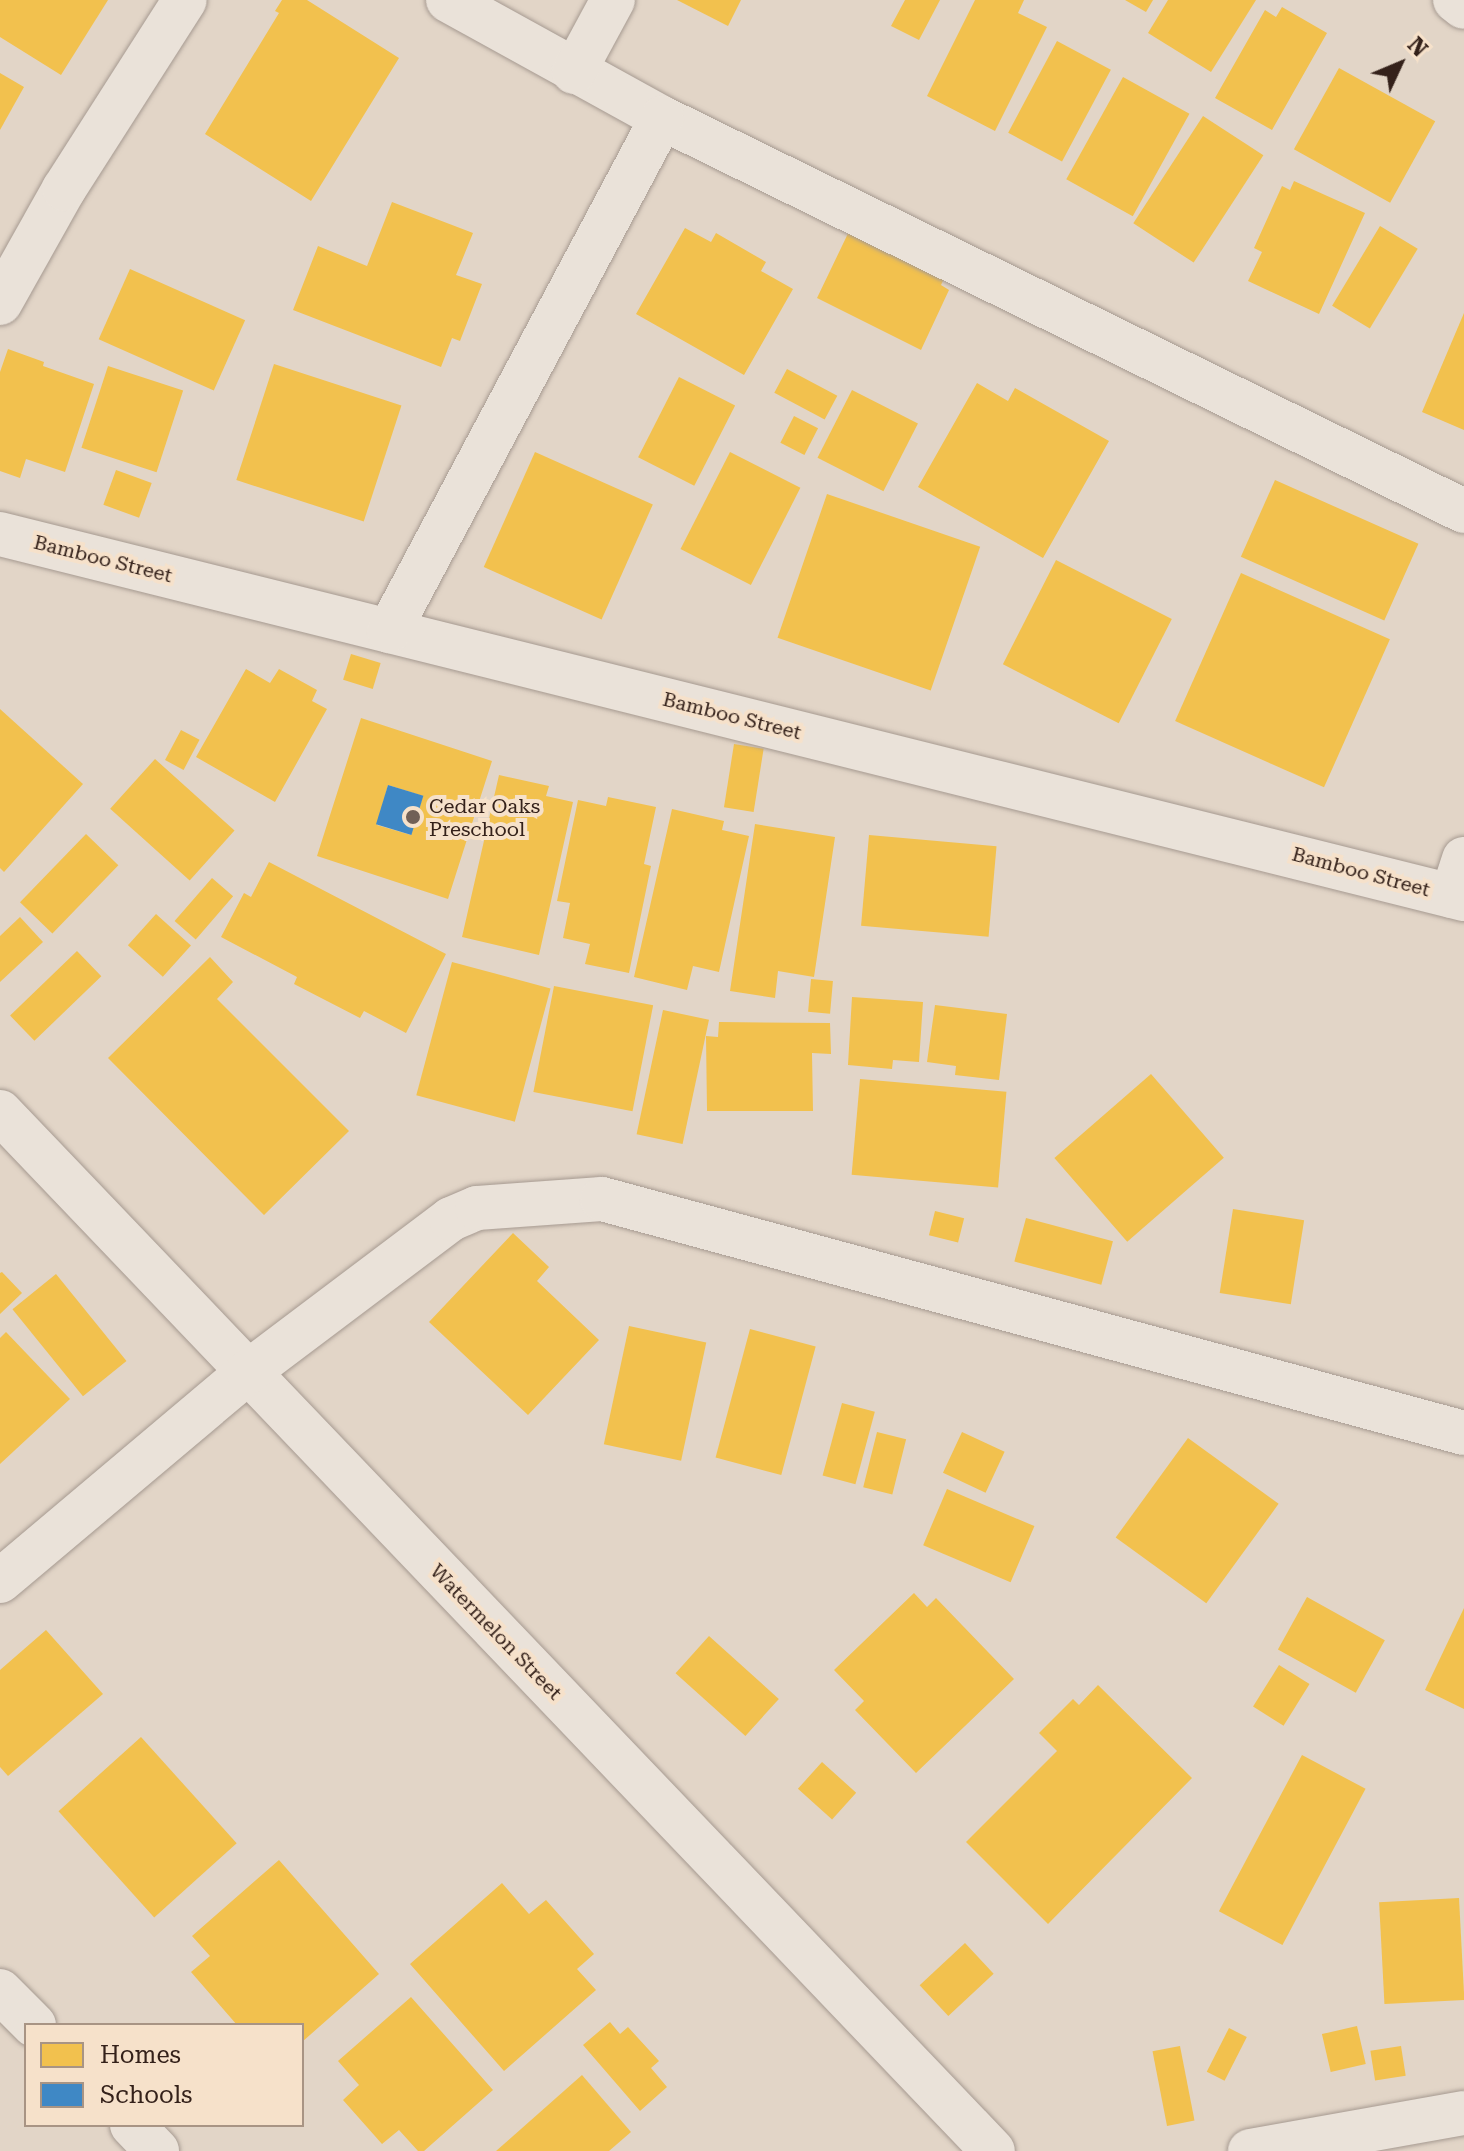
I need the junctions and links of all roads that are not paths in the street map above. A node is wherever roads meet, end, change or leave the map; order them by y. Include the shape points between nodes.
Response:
1 (185, 0) edge
2 (448, 0) edge
3 (613, 0) edge
4 (1455, 0) edge
5 (1464, 7) edge
6 (574, 72) junction
7 (662, 118) junction
8 (0, 303) edge
9 (1464, 511) edge
10 (0, 534) edge
11 (389, 631) junction
12 (1460, 884) edge
13 (0, 1112) edge
14 (248, 1372) junction
15 (1464, 1433) edge
16 (0, 1581) edge
17 (0, 1991) edge
18 (32, 2023) edge
19 (1464, 2113) edge
20 (134, 2127) edge
21 (157, 2151) edge
22 (993, 2151) edge
23 (1250, 2151) edge

1 - 8 street via 64,189
2 - 6 street
3 - 6 street
4 - 5 street
6 - 7 street
7 - 9 street
7 - 11 street
10 - 11 street, Bamboo Street
11 - 12 street, Bamboo Street
13 - 14 street, Watermelon Street
14 - 15 street via 451,1219 477,1208 602,1199
14 - 16 street
14 - 22 street, Watermelon Street
17 - 18 street
19 - 23 street
20 - 21 street

